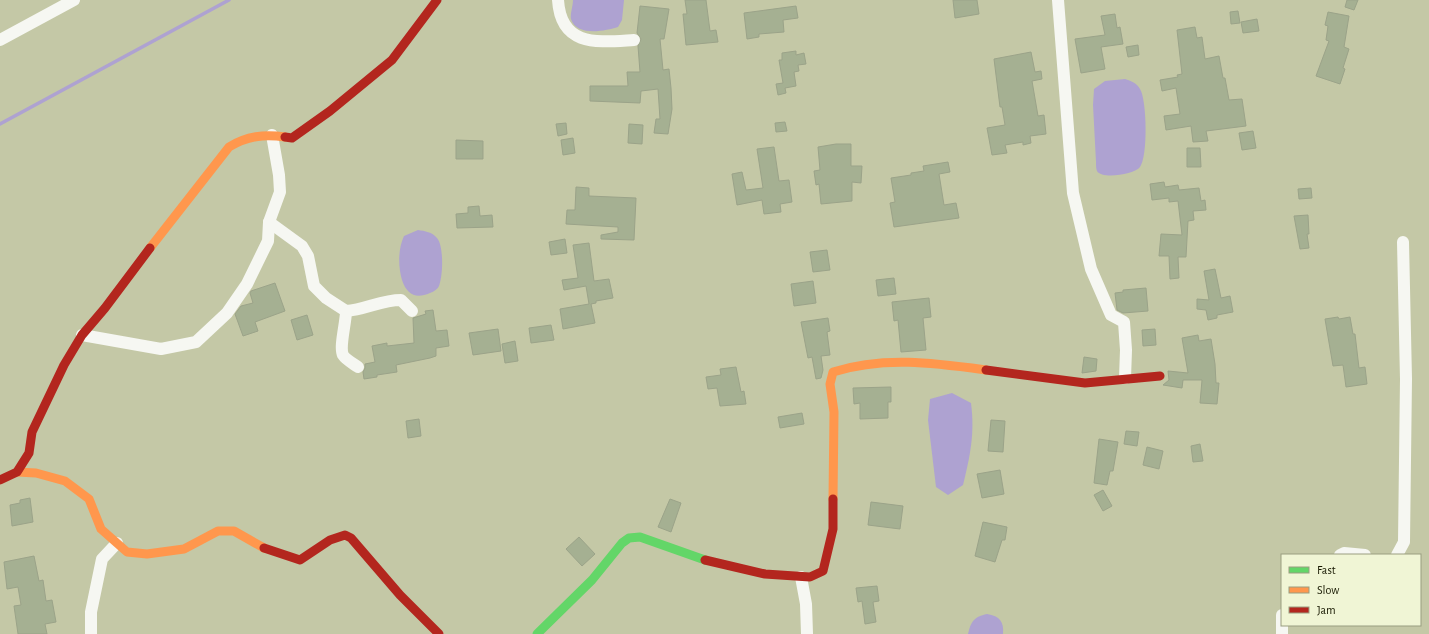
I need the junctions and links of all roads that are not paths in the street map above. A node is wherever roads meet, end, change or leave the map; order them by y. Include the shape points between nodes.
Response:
1 (74, 0) edge
2 (437, 0) edge
3 (558, 0) edge
4 (1058, 0) edge
5 (0, 40) edge
6 (634, 40) dead end
7 (272, 135) junction
8 (269, 222) junction
9 (1403, 242) dead end
10 (346, 311) junction
11 (412, 311) dead end
12 (82, 335) junction
13 (358, 367) dead end
14 (1160, 376) dead end
15 (1125, 378) junction
16 (17, 472) junction
17 (0, 480) edge
18 (116, 543) junction
19 (1342, 554) edge
20 (1354, 554) edge
21 (1398, 554) edge
22 (801, 577) junction
23 (91, 634) edge
24 (439, 634) edge
25 (537, 634) edge
26 (807, 634) edge

1 - 5 street
2 - 7 street via 392,60 330,111 292,138
3 - 6 street via 558,10 574,35 588,41
4 - 15 street via 1073,193 1091,269 1112,315 1124,322
7 - 8 street via 280,192
7 - 12 street via 241,140 230,147 191,193
8 - 10 street via 302,246 308,256 314,286 326,298
8 - 12 street via 268,241 247,284 227,313 196,342 161,349
9 - 21 street via 1406,379 1404,542
10 - 11 street via 391,300 401,300
10 - 13 street via 341,347 344,356
12 - 16 street via 64,365 32,432 29,453
14 - 15 street
15 - 22 street via 1085,383 931,363 871,362 833,372 830,384 834,412 833,529 823,572
16 - 17 street
16 - 18 street via 36,473 65,480 89,500 101,529
18 - 23 street via 102,559 91,612
18 - 24 street via 127,552 147,554 184,549 218,531 234,531 269,551 300,560 330,540 345,535 351,538 400,595
19 - 20 street
22 - 25 street via 765,574 737,568 699,559 640,537 629,538 592,580
22 - 26 street via 806,604

